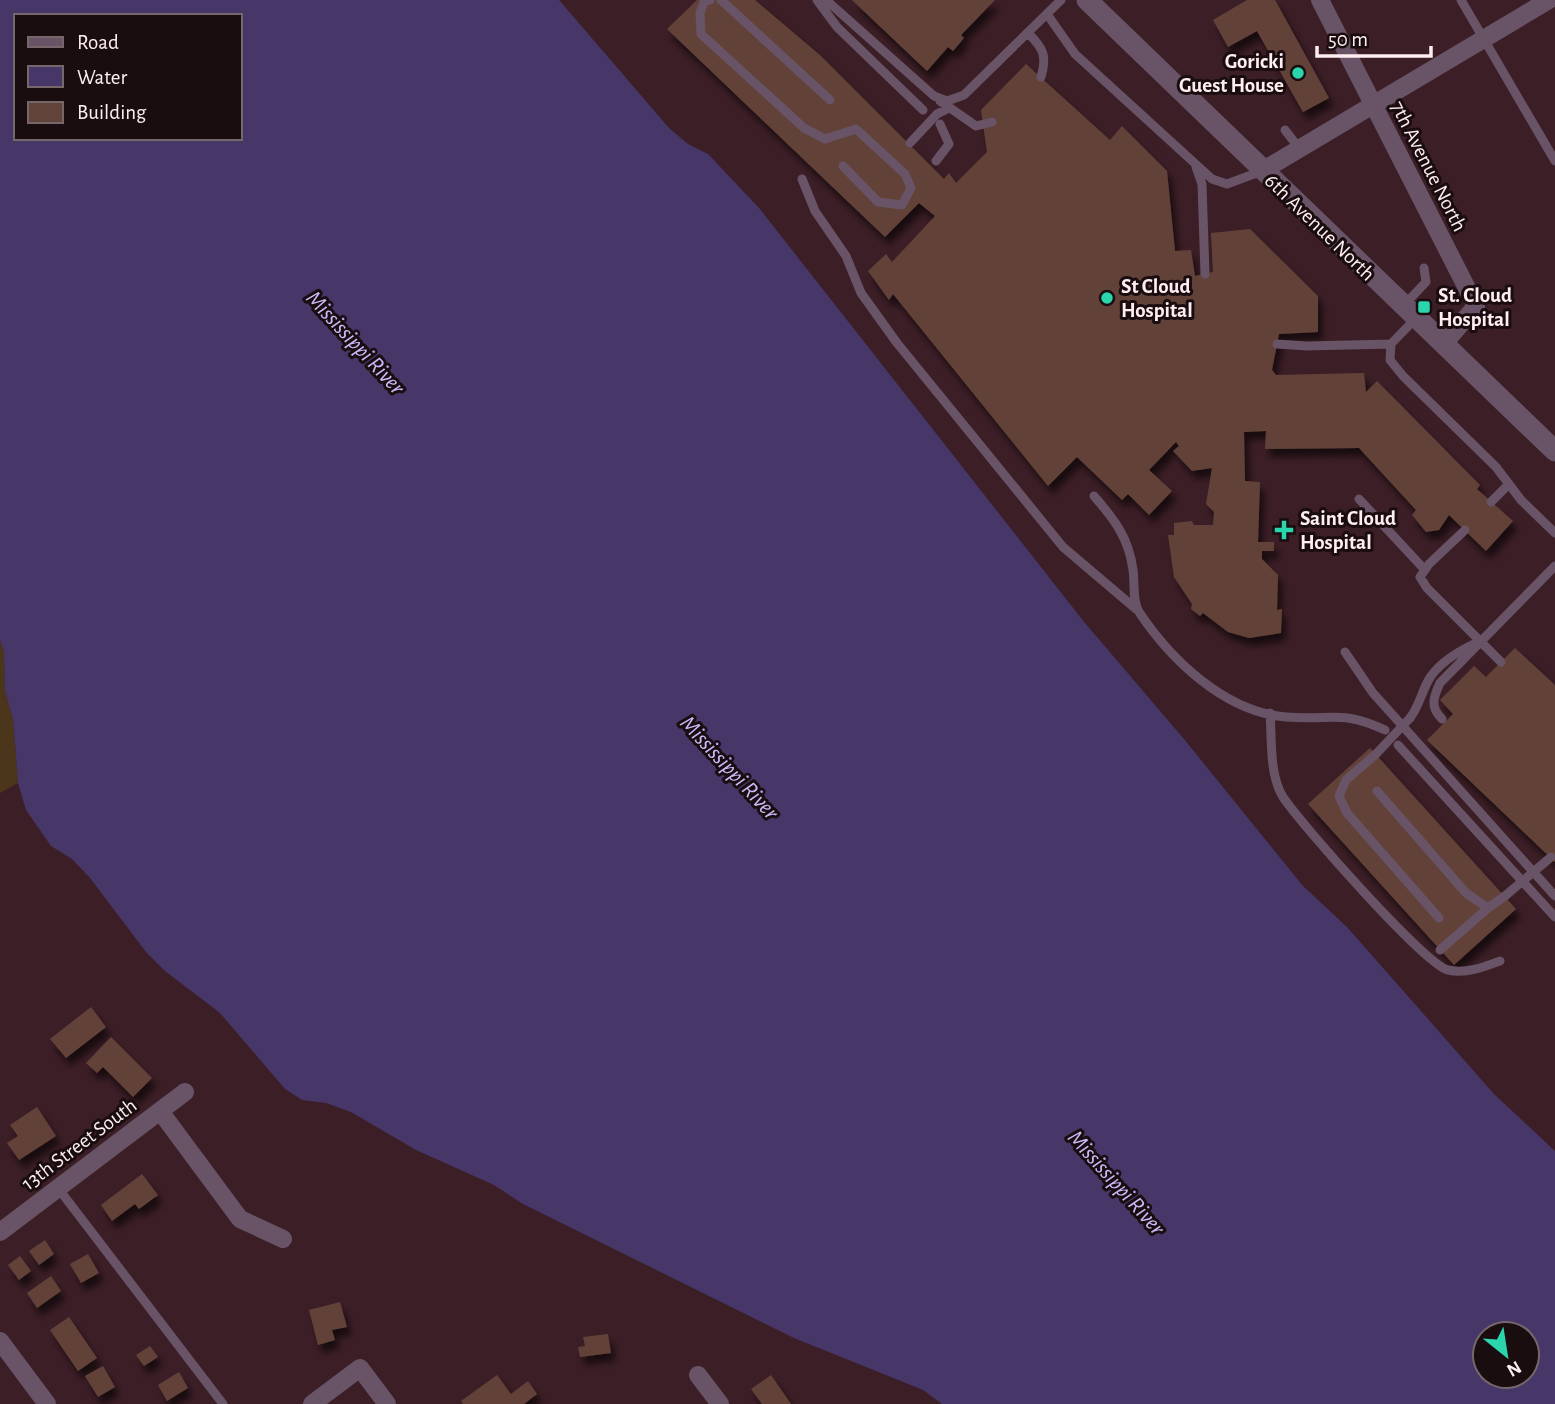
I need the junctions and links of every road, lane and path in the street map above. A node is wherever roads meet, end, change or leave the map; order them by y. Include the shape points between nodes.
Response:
1 (710, 0) edge
2 (721, 0) edge
3 (817, 0) edge
4 (826, 0) edge
5 (1061, 0) edge
6 (1087, 0) edge
7 (1320, 0) edge
8 (1461, 0) edge
9 (1549, 0) edge
10 (1047, 14) junction
11 (1028, 33) junction
12 (1483, 39) junction
13 (1041, 77) dead end
14 (934, 96) junction
15 (830, 100) dead end
16 (1372, 104) junction
17 (950, 108) junction
18 (923, 110) dead end
19 (992, 122) dead end
20 (940, 124) dead end
21 (1285, 130) dead end
22 (910, 143) dead end
23 (1299, 148) junction
24 (936, 161) dead end
25 (1555, 162) edge
26 (1195, 165) junction
27 (842, 166) dead end
28 (1262, 171) junction
29 (802, 179) dead end
30 (1424, 268) dead end
31 (1205, 274) dead end
32 (1410, 312) junction
33 (1277, 344) dead end
34 (1391, 344) junction
35 (1444, 345) junction
36 (1555, 452) edge
37 (1509, 484) junction
38 (1094, 496) dead end
39 (1359, 499) dead end
40 (1491, 502) dead end
41 (1465, 530) dead end
42 (1555, 533) edge
43 (1555, 566) edge
44 (1425, 570) junction
45 (1136, 609) junction
46 (1481, 640) junction
47 (1345, 652) dead end
48 (1501, 662) dead end
49 (1270, 713) junction
50 (1441, 719) dead end
51 (1385, 730) dead end
52 (1398, 745) dead end
53 (1377, 791) dead end
54 (1551, 857) dead end
55 (1555, 896) edge
56 (1488, 908) junction
57 (1555, 917) edge
58 (1439, 918) dead end
59 (1440, 950) dead end
60 (1500, 961) dead end
61 (184, 1093) dead end
62 (160, 1111) junction
63 (58, 1188) junction
64 (0, 1232) edge
65 (283, 1239) dead end
66 (0, 1342) edge
67 (698, 1375) dead end
68 (47, 1404) edge
69 (223, 1404) edge
70 (312, 1404) edge
71 (387, 1404) edge
72 (720, 1404) edge

1 - 27 lane via 699,13 701,34 804,128 825,139 856,130 905,174 911,188 902,205 878,202
2 - 15 lane
3 - 18 lane via 838,27
4 - 14 lane
5 - 10 lane
6 - 28 street, 6th Avenue North
7 - 16 street, 7th Avenue North
8 - 12 lane
9 - 12 street
10 - 11 lane
10 - 26 lane via 1075,54
11 - 13 lane via 1044,49
11 - 14 lane via 964,95 947,101
12 - 16 street
12 - 25 lane
14 - 17 lane
16 - 23 street
16 - 35 street, 7th Avenue North via 1476,306
17 - 19 lane via 976,126
17 - 22 lane via 937,114
20 - 24 lane via 949,144
21 - 23 lane
23 - 28 street
26 - 28 lane via 1227,184
26 - 31 lane via 1202,184
28 - 32 street, 6th Avenue North
29 - 45 lane via 862,293 897,343 1063,547
30 - 32 lane via 1426,282
32 - 34 lane
32 - 35 street, 6th Avenue North
33 - 34 lane
34 - 37 lane via 1390,360 1403,376
35 - 36 street, 6th Avenue North
37 - 40 lane
37 - 42 lane
38 - 45 lane via 1126,538
39 - 44 lane
41 - 44 lane
43 - 46 lane
44 - 46 lane via 1420,577 1427,588
45 - 49 lane via 1179,662 1201,681
46 - 48 lane
46 - 50 lane via 1440,683 1433,699 1434,712
46 - 58 lane, bridge via 1457,652 1429,679 1410,718 1346,780 1339,796 1347,813
47 - 55 lane via 1373,693
49 - 51 lane via 1358,717
49 - 60 lane via 1273,758 1282,795 1374,903 1419,951 1447,971 1476,970
52 - 57 lane
53 - 56 lane via 1466,893
54 - 56 lane, bridge
56 - 59 lane
61 - 62 street, 13th Street South
62 - 63 street, 13th Street South
62 - 65 street via 240,1219
63 - 64 street, 13th Street South
63 - 69 lane
66 - 68 street
67 - 72 street
70 - 71 street via 360,1367

